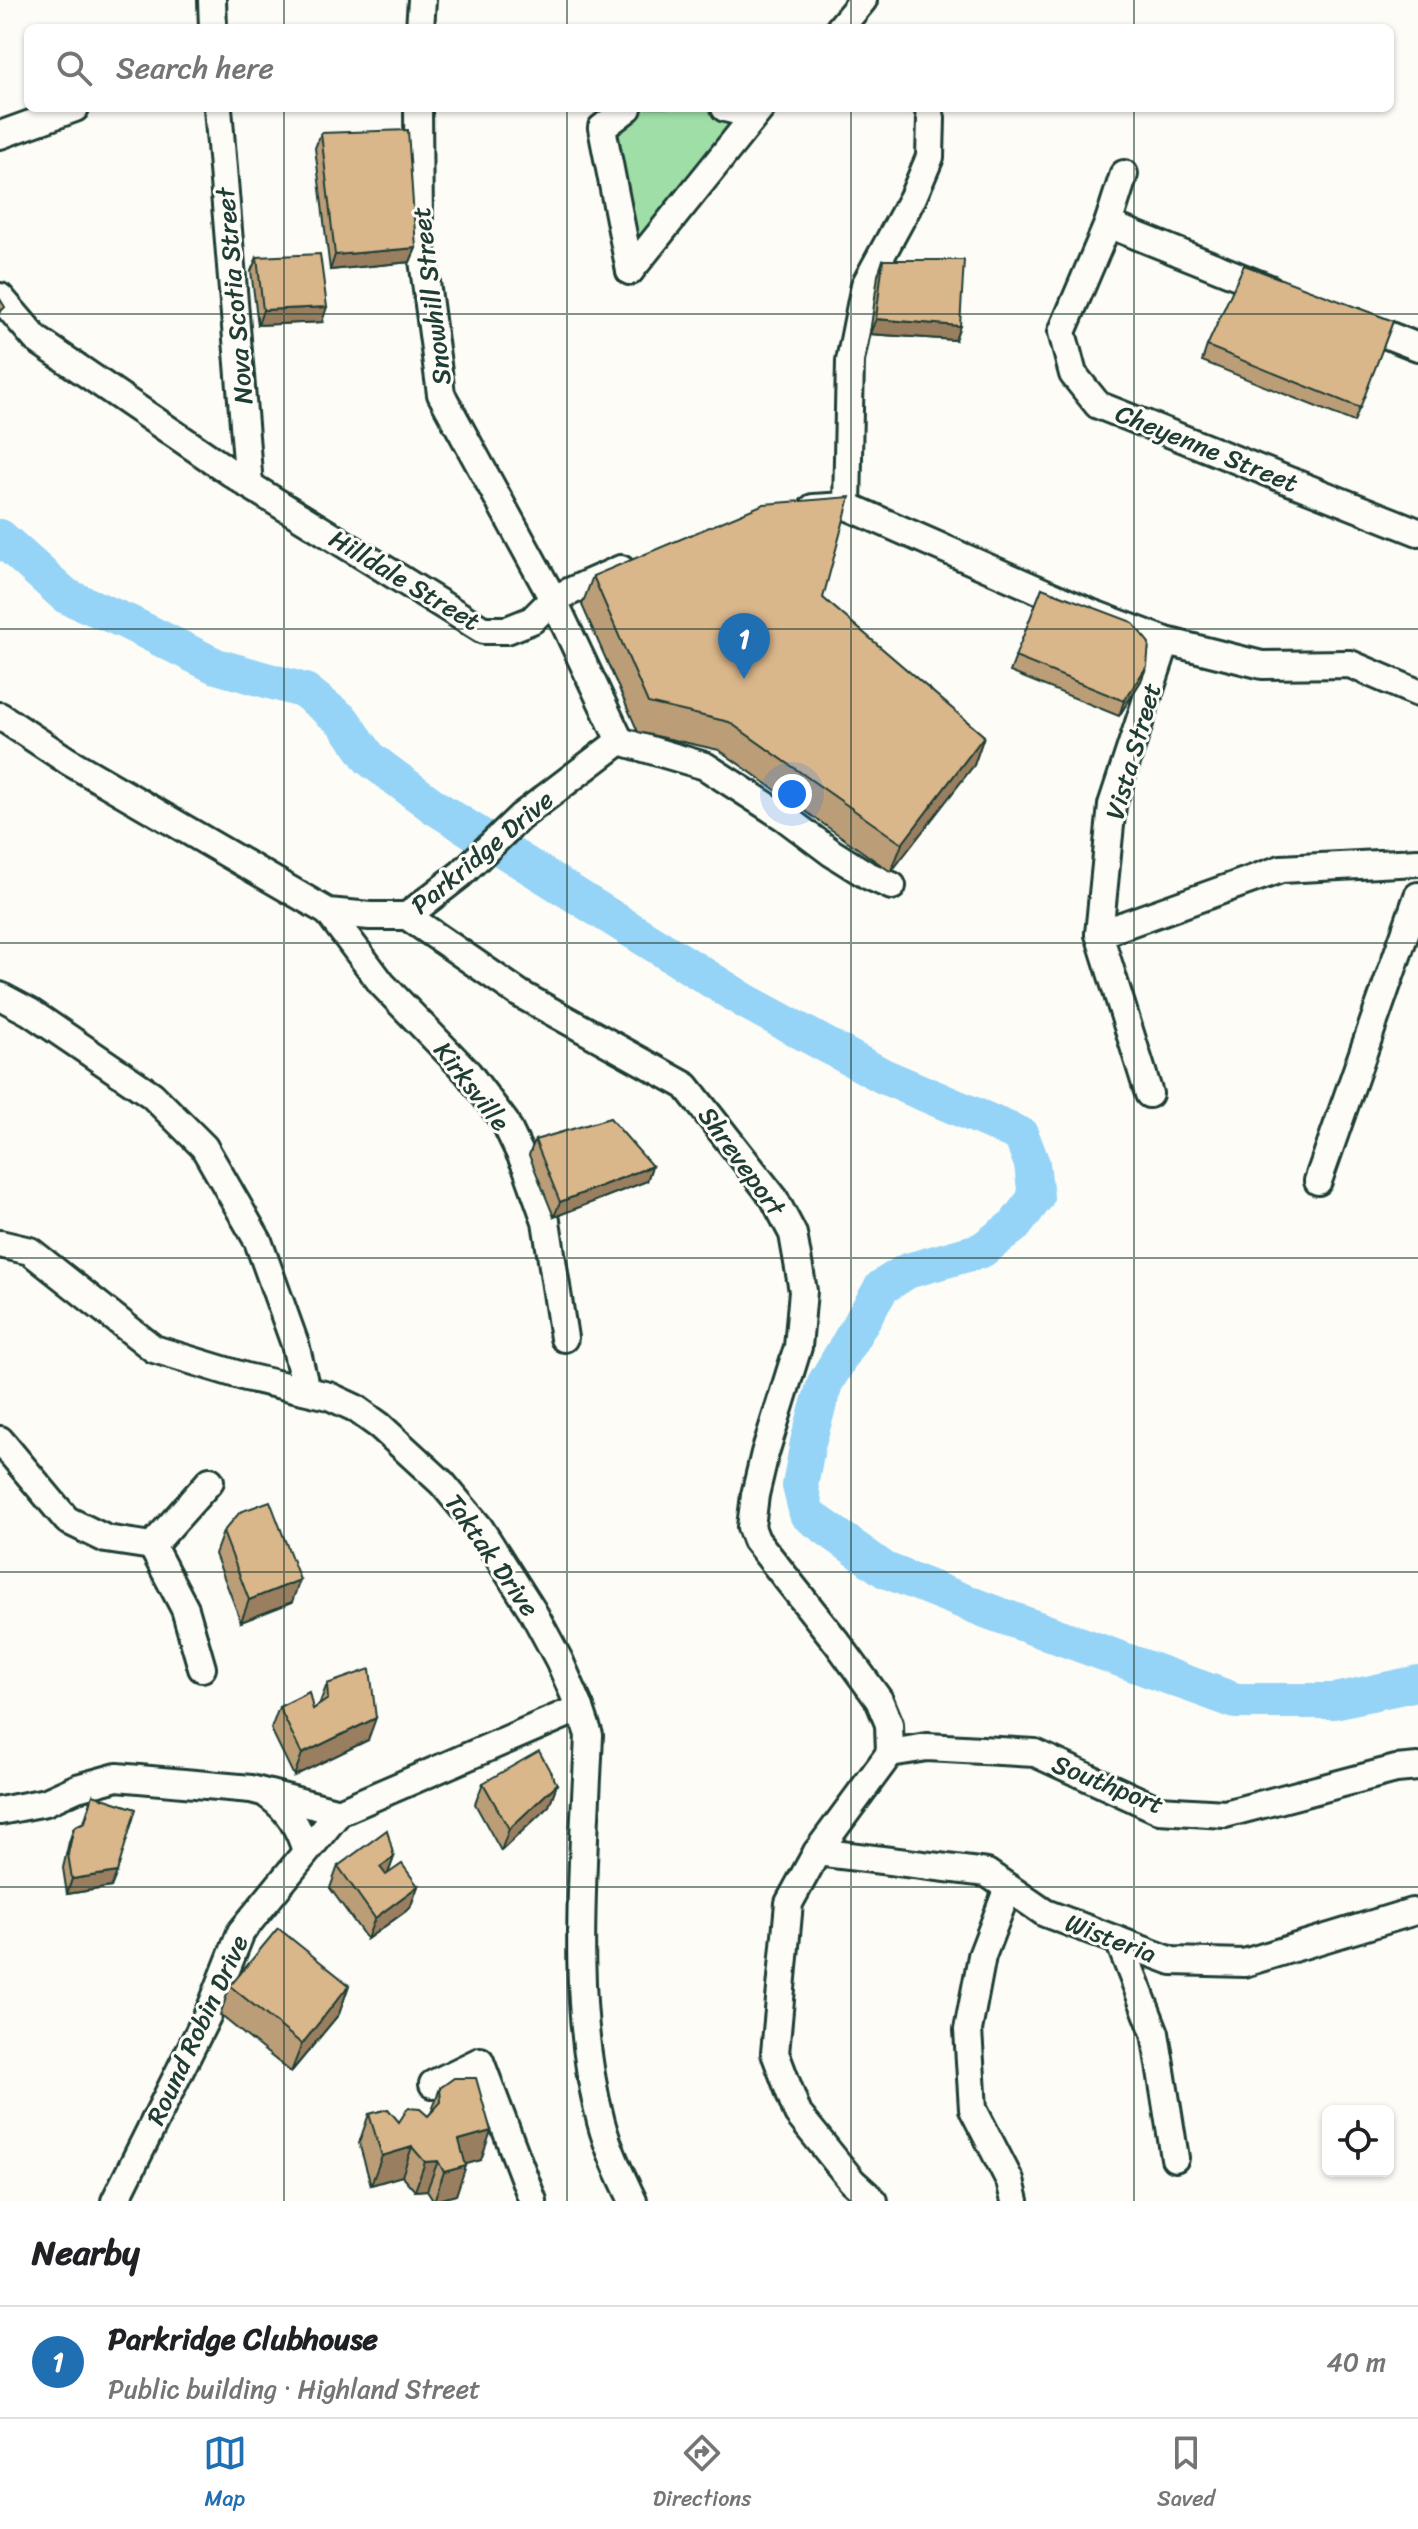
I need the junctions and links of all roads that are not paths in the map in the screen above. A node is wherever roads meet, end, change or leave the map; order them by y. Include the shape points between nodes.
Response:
1 (212, 0) edge
2 (422, 0) edge
3 (213, 24) edge
4 (420, 24) edge
5 (64, 112) edge
6 (218, 112) edge
7 (418, 112) edge
8 (623, 112) edge
9 (758, 112) edge
10 (929, 112) edge
11 (0, 135) edge
12 (1124, 174) dead end
13 (1108, 224) junction
14 (0, 297) edge
15 (1300, 300) edge
16 (1329, 312) edge
17 (1418, 347) edge
18 (249, 485) junction
19 (847, 506) junction
20 (792, 510) edge
21 (1418, 532) edge
22 (638, 562) edge
23 (553, 599) junction
24 (1166, 641) junction
25 (1418, 693) edge
26 (0, 716) edge
27 (620, 741) junction
28 (1418, 862) edge
29 (892, 886) dead end
30 (1418, 896) edge
31 (328, 912) junction
32 (407, 916) junction
33 (1099, 934) junction
34 (0, 996) edge
35 (1149, 1094) dead end
36 (1318, 1181) dead end
37 (0, 1244) edge
38 (564, 1338) dead end
39 (306, 1390) junction
40 (0, 1440) edge
41 (210, 1481) dead end
42 (152, 1546) junction
43 (202, 1668) dead end
44 (580, 1708) junction
45 (890, 1753) junction
46 (1418, 1767) edge
47 (263, 1792) junction
48 (0, 1811) edge
49 (339, 1812) junction
50 (306, 1851) junction
51 (817, 1852) junction
52 (1008, 1888) junction
53 (1412, 1912) dead end
54 (1119, 1941) junction
55 (433, 2084) dead end
56 (1175, 2158) dead end
57 (115, 2201) edge
58 (533, 2201) edge
59 (633, 2201) edge
60 (874, 2201) edge
61 (1015, 2201) edge

1 - 3 street
2 - 4 street
5 - 11 street
6 - 18 street, Nova Scotia Street
7 - 23 street, Snowhill Street via 419,230 441,394
8 - 9 street via 602,128 630,271
10 - 19 street via 930,157 865,285 850,361
12 - 13 street, Cheyenne Street
13 - 15 street
13 - 21 street, Cheyenne Street via 1062,332 1073,374 1098,405
14 - 18 street, Hilldale Street via 36,339
16 - 17 street
18 - 23 street, Hilldale Street via 483,630 507,630 532,620
19 - 20 street
19 - 24 street
22 - 23 street, Hilldale Street
23 - 27 street
24 - 25 street via 1262,665 1350,664
24 - 33 street, Vista Street via 1112,805
26 - 31 street, Parkridge Drive
27 - 29 street via 705,766 832,853
27 - 32 street, Parkridge Drive via 520,817
28 - 33 street via 1281,869
30 - 36 street
31 - 32 street, Parkridge Drive
31 - 38 street, Kirksville via 382,984 468,1073 505,1122 546,1221
32 - 45 street, Shreveport via 520,994 686,1086 774,1198 793,1234 803,1291 798,1347 765,1453 751,1527 879,1700 889,1724
33 - 35 street, Vista Street
34 - 39 street via 152,1095 204,1147 258,1241
37 - 39 street, Taktak Drive via 30,1251 154,1349
39 - 44 street, Taktak Drive via 355,1408 442,1483 479,1527 532,1610
40 - 42 street via 67,1520 106,1539
41 - 42 street
42 - 43 street via 185,1609
44 - 49 street, Round Robin Drive
44 - 59 street, Taktak Drive via 589,1735 582,1918 585,2022 601,2124
45 - 46 street, Southport via 927,1747 1035,1753 1159,1810 1225,1814
45 - 51 street
47 - 48 street via 117,1777 46,1802
47 - 49 street
47 - 50 street via 299,1827
49 - 50 street, Round Robin Drive
50 - 57 street, Round Robin Drive via 241,1932 211,2008
51 - 52 street, Wisteria via 987,1873
51 - 60 street via 789,1903 775,2053 798,2114
52 - 54 street, Wisteria via 1045,1913
52 - 61 street via 982,1956 968,2030 973,2109
53 - 54 street, Wisteria via 1244,1963 1172,1961
54 - 56 street via 1155,2033
55 - 58 street via 480,2061

